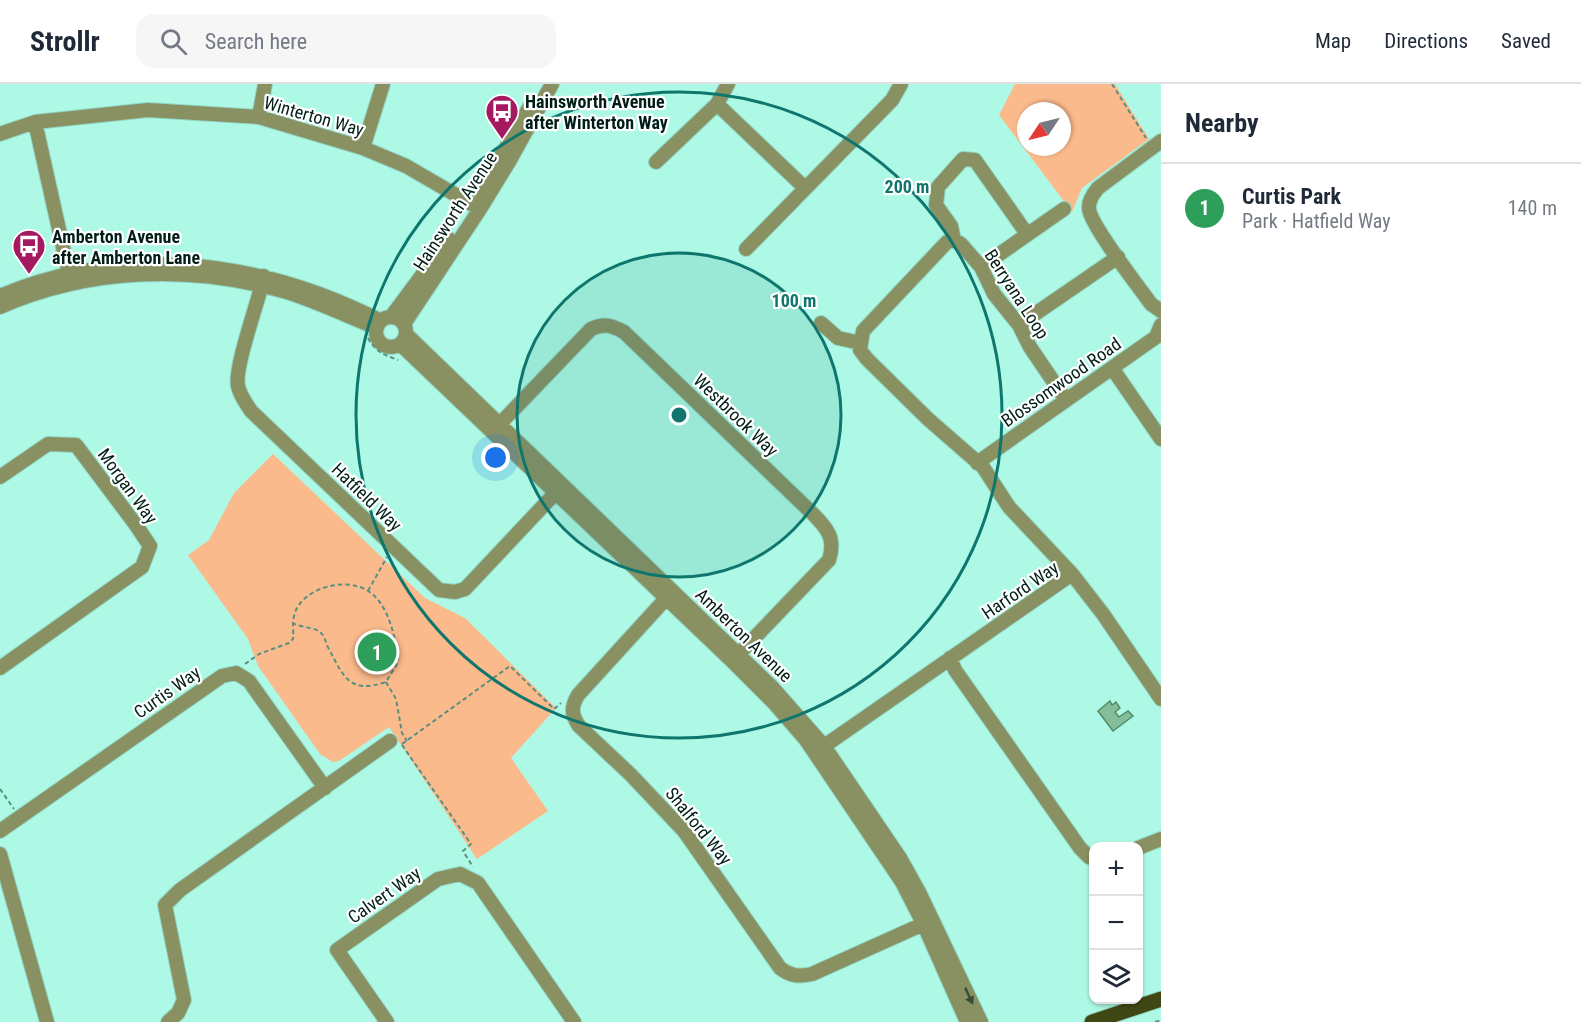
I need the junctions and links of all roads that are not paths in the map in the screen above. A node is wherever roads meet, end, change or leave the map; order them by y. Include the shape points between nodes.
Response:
1 (265, 84) edge
2 (383, 84) edge
3 (542, 84) edge
4 (552, 84) edge
5 (728, 84) edge
6 (901, 84) edge
7 (717, 104) junction
8 (259, 117) junction
9 (36, 122) junction
10 (0, 134) edge
11 (1156, 145) edge
12 (363, 148) junction
13 (656, 162) dead end
14 (805, 188) junction
15 (477, 207) junction
16 (1064, 209) dead end
17 (1027, 234) junction
18 (954, 240) junction
19 (746, 249) dead end
20 (1118, 257) junction
21 (981, 267) junction
22 (70, 278) junction
23 (263, 281) junction
24 (0, 296) edge
25 (0, 307) edge
26 (1161, 311) edge
27 (821, 323) dead end
28 (1019, 325) junction
29 (1161, 325) edge
30 (389, 329) junction
31 (860, 344) junction
32 (1112, 368) junction
33 (1066, 400) junction
34 (497, 428) junction
35 (1161, 439) edge
36 (977, 463) junction
37 (0, 477) edge
38 (560, 489) junction
39 (1072, 574) junction
40 (670, 595) junction
41 (735, 658) junction
42 (950, 658) junction
43 (0, 668) edge
44 (1161, 699) edge
45 (396, 743) road end
46 (820, 749) junction
47 (325, 788) junction
48 (0, 831) edge
49 (1161, 839) edge
50 (1143, 846) edge
51 (0, 854) edge
52 (1089, 857) edge
53 (928, 922) junction
54 (1161, 999) edge
55 (1161, 1009) edge
56 (1097, 1021) edge
57 (47, 1022) edge
58 (168, 1022) edge
59 (387, 1022) edge
60 (574, 1022) edge
61 (967, 1022) edge
62 (981, 1022) edge
63 (1120, 1022) edge

1 - 8 street
2 - 12 street
3 - 15 street, Hainsworth Avenue
4 - 15 street, Hainsworth Avenue via 510,160
5 - 7 street
6 - 14 street via 892,100
7 - 13 street
7 - 14 street
8 - 9 street, Winterton Way via 148,110
8 - 12 street, Winterton Way
9 - 10 street, Winterton Way
9 - 22 street
11 - 20 street via 1091,197 1091,216
12 - 15 street, Winterton Way via 406,166
14 - 19 street
15 - 30 street, Hainsworth Avenue
16 - 17 street
17 - 18 street via 975,160 963,159 938,187 936,205 951,226
17 - 21 street
18 - 21 street, Berryana Loop
18 - 31 street via 947,242 863,331
20 - 26 street via 1151,304
20 - 28 street
21 - 28 street, Berryana Loop via 994,294
22 - 23 street, Amberton Avenue via 156,264 195,265
22 - 24 street, Amberton Avenue
22 - 25 street, Amberton Avenue
23 - 30 street, Amberton Avenue via 290,283 356,308
23 - 38 street, Hatfield Way via 239,368 238,385 243,400 440,590 465,589
27 - 31 street via 837,338
28 - 33 street, Berryana Loop
29 - 32 street, Blossomwood Road via 1156,337
30 - 34 street, Amberton Avenue
31 - 36 street via 867,359
32 - 33 street, Blossomwood Road
32 - 35 street
33 - 36 street, Blossomwood Road
34 - 38 street, Amberton Avenue
34 - 41 street, Westbrook Way via 582,336 601,325 612,325 624,332 812,513 830,535 833,548 829,560
36 - 39 street via 1009,507
37 - 43 street, Morgan Way via 48,444 76,445 150,546 142,567
38 - 40 street, Amberton Avenue
39 - 42 street, Harford Way
39 - 44 street, Harford Way
40 - 41 street, Amberton Avenue
40 - 53 street, Shalford Way via 578,694 572,706 579,726 684,831 786,974 812,974
41 - 46 street, Amberton Avenue
42 - 46 street, Harford Way
42 - 52 street
45 - 47 street
46 - 53 street, Amberton Avenue
47 - 48 street, Curtis Way via 249,681 236,673 222,676
47 - 58 street via 180,890 165,905 184,1000
49 - 50 street
51 - 57 street
53 - 61 street, Amberton Avenue
53 -> 62 street, Amberton Avenue
54 - 56 main road
55 - 63 main road
59 - 60 street, Calvert Way via 337,950 438,879 460,874 478,883

